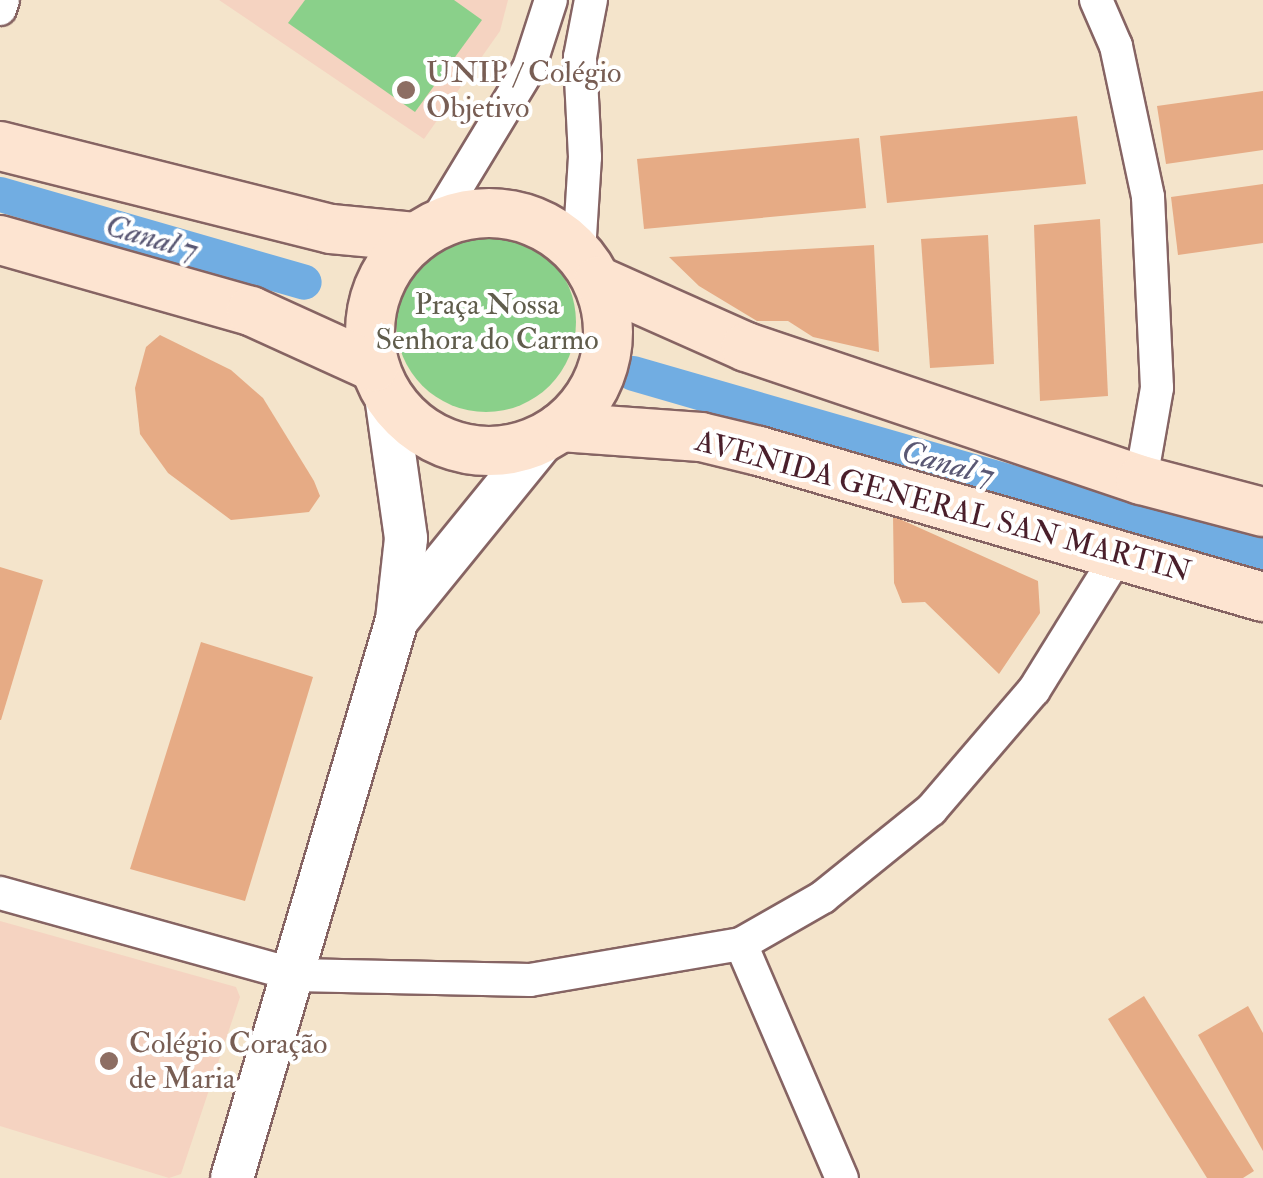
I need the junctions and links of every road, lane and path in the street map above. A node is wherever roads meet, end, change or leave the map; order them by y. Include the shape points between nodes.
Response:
1 (3, 0) edge
2 (1096, 0) edge
3 (0, 9) edge
4 (549, 10) edge
5 (587, 15) edge
6 (0, 146) edge
7 (425, 231) junction
8 (0, 240) edge
9 (588, 267) junction
10 (380, 381) junction
11 (554, 432) junction
12 (1141, 480) junction
13 (1263, 512) edge
14 (1118, 553) junction
15 (1263, 597) edge
16 (397, 620) junction
17 (0, 893) edge
18 (741, 944) junction
19 (295, 975) junction
20 (232, 1178) edge
21 (842, 1178) edge

1 - 3 street
2 - 12 street via 1116,46 1148,198 1157,388
4 - 5 street
4 - 7 street via 518,88
5 - 9 street
6 - 7 main road via 294,220
7 - 9 main road via 496,211 526,217
7 - 10 main road via 390,263 374,296 369,331
8 - 10 main road via 251,311
9 - 11 main road via 608,321 605,361 588,398
9 - 12 main road via 746,348
10 - 11 main road via 418,428 458,448 518,448
10 - 16 street via 406,538
11 - 14 main road, AVENIDA GENERAL SAN MARTIN via 715,441
11 - 16 street
12 - 13 main road
14 - 15 main road, AVENIDA GENERAL SAN MARTIN
14 - 18 street via 1034,690 931,810 823,897
16 - 19 street
17 - 19 street
18 - 19 street via 530,980
18 - 21 street
19 - 20 street

